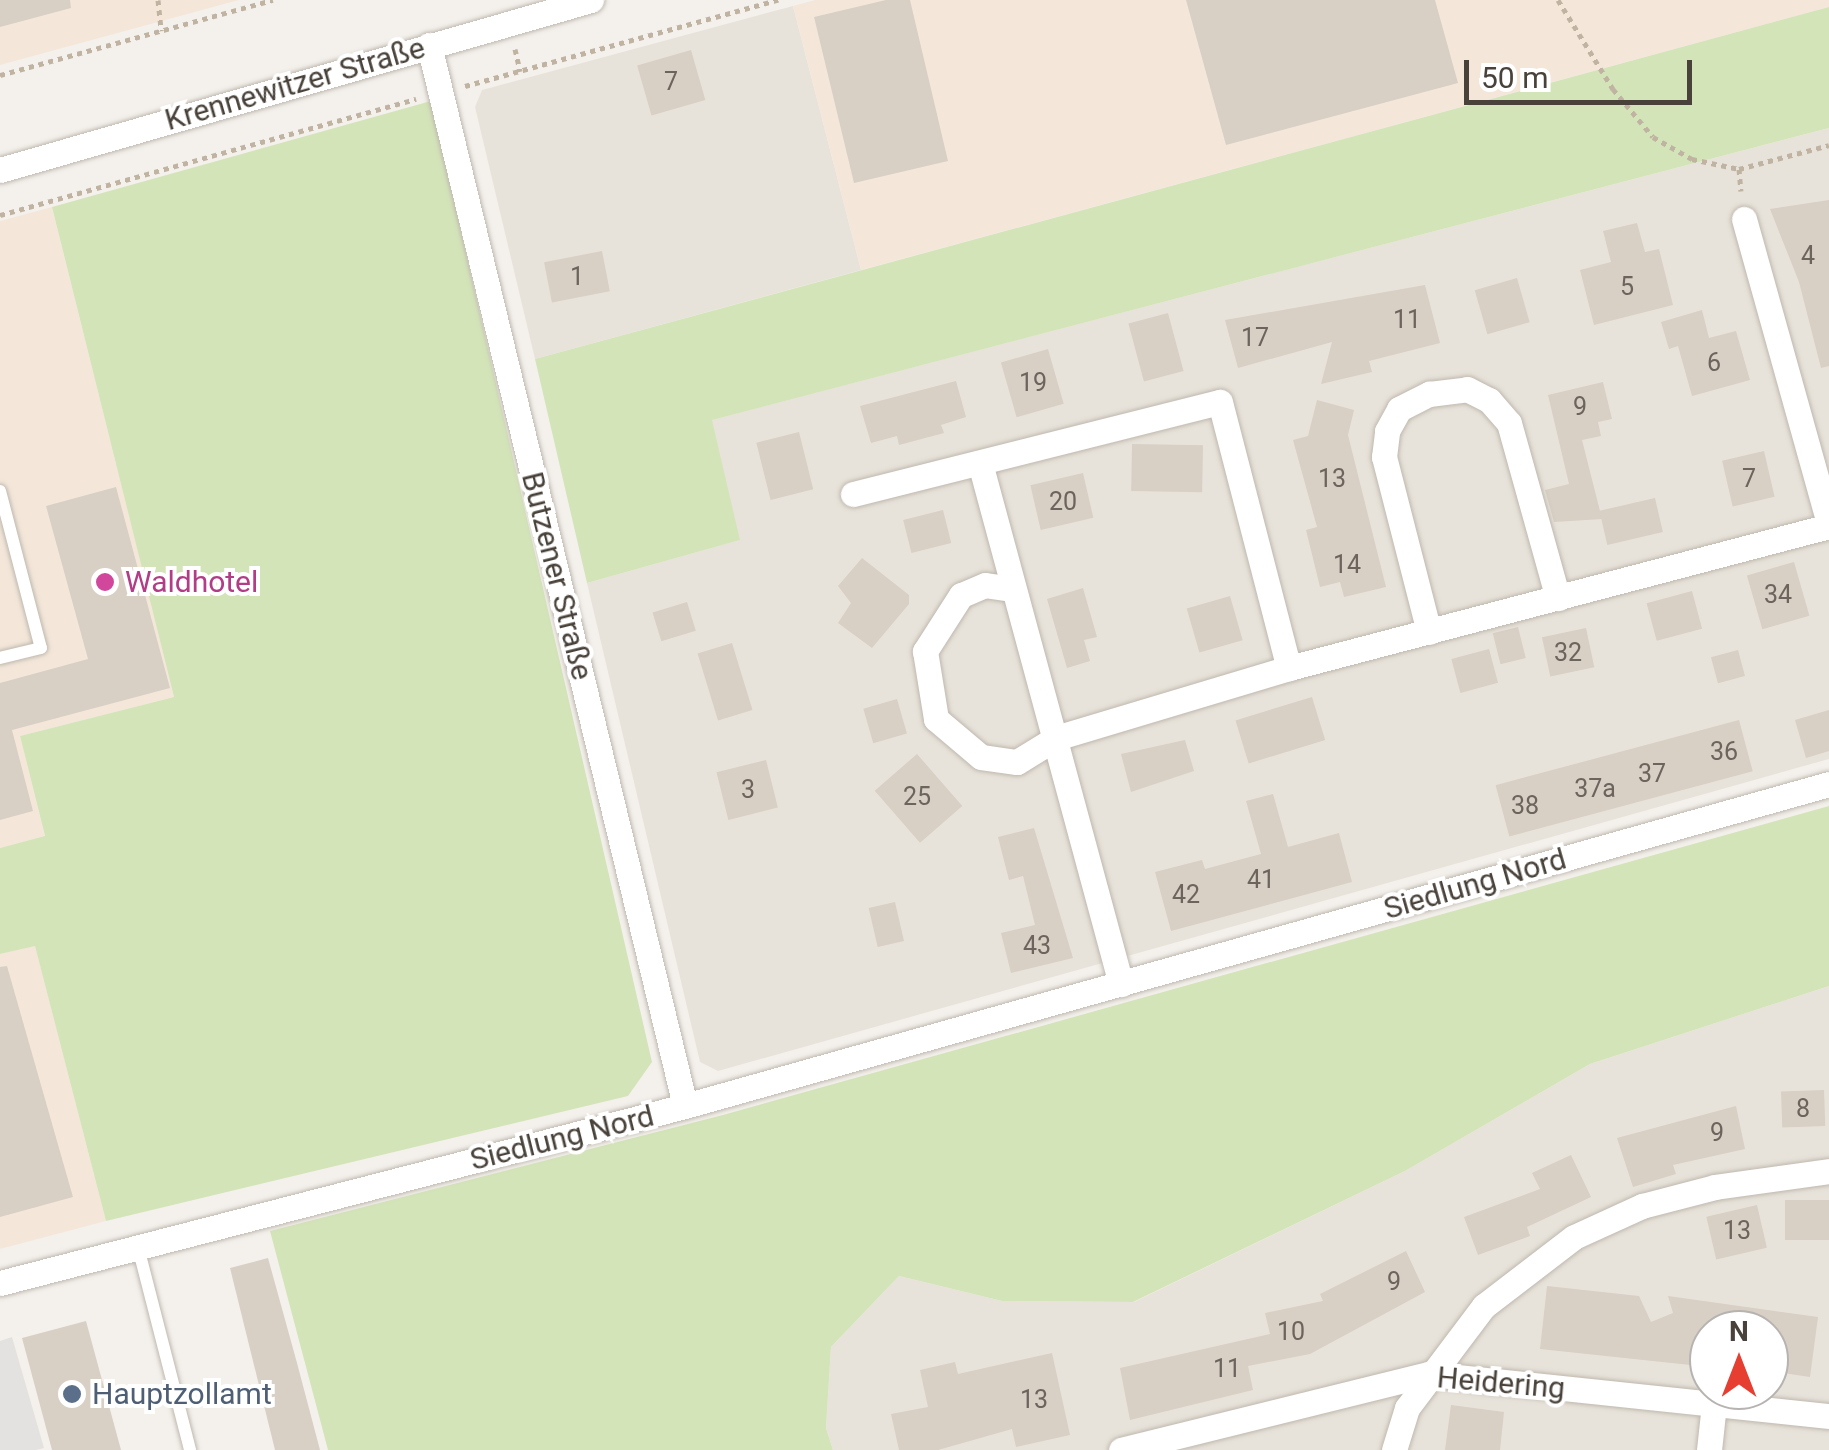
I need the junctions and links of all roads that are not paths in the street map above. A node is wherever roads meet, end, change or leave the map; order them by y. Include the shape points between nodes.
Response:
1 (574, 2) edge
2 (429, 45) junction
3 (0, 170) edge
4 (1744, 219) dead end
5 (980, 463) junction
6 (0, 491) edge
7 (853, 494) dead end
8 (1829, 524) edge
9 (1013, 589) junction
10 (1558, 598) junction
11 (1429, 632) junction
12 (0, 658) edge
13 (1289, 668) junction
14 (1056, 738) junction
15 (1829, 784) edge
16 (1121, 984) junction
17 (684, 1106) junction
18 (1829, 1171) edge
19 (138, 1248) junction
20 (0, 1283) edge
21 (1429, 1374) junction
22 (1689, 1401) edge
23 (1713, 1410) edge
24 (1772, 1410) edge
25 (1829, 1416) edge
26 (190, 1450) edge
27 (1121, 1450) edge
28 (1394, 1450) edge
29 (1709, 1450) edge

1 - 2 street, Krennewitzer Straße
2 - 3 street, Krennewitzer Straße
2 - 17 street, Butzener Straße
4 - 8 street
5 - 7 street
5 - 9 street
5 - 13 street via 1220,402
6 - 12 lane via 42,648
8 - 10 street
9 - 14 street
9 - 14 street via 984,585 961,595 938,622 925,651 936,720 981,757 1017,762
10 - 11 street
10 - 11 street via 1510,424 1467,388 1429,394 1399,409 1384,457
11 - 13 street
13 - 14 street
14 - 16 street
15 - 16 street, Siedlung Nord
16 - 17 street, Siedlung Nord
17 - 19 street, Siedlung Nord
18 - 21 street via 1715,1187 1642,1206 1574,1238 1484,1306
19 - 20 street, Siedlung Nord
19 - 26 lane
21 - 22 street, Heidering
21 - 27 street, Heidering
21 - 28 street via 1407,1408
23 - 29 street
24 - 25 street, Heidering

